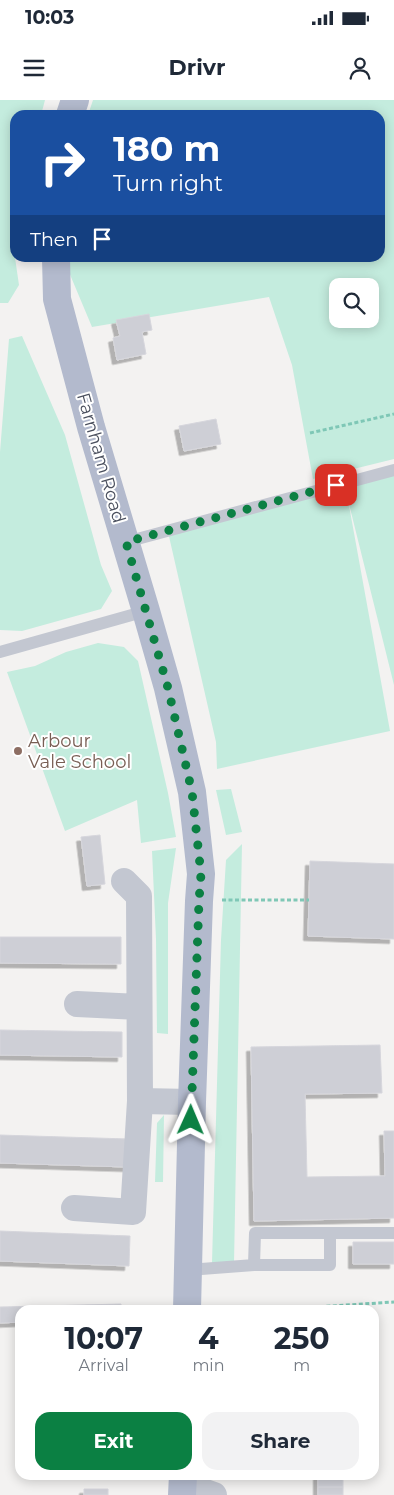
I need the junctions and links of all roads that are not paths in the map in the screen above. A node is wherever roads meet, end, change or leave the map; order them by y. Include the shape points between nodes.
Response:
1 (56, 262) edge
2 (394, 470) edge
3 (126, 542) junction
4 (146, 611) junction
5 (0, 652) edge
6 (124, 881) dead end
7 (77, 1004) dead end
8 (139, 1007) junction
9 (140, 1101) junction
10 (192, 1102) junction
11 (74, 1208) dead end
12 (330, 1233) junction
13 (394, 1233) edge
14 (254, 1266) junction
15 (188, 1270) junction
16 (187, 1305) edge
17 (182, 1485) edge
18 (214, 1495) edge

1 - 3 main road, Farnham Road via 57,299
2 - 3 lane
3 - 4 main road, Farnham Road
4 - 5 lane
4 - 10 main road, Farnham Road via 192,792 201,874
6 - 8 street via 138,896
7 - 8 street
8 - 9 street
9 - 10 street
9 - 11 street via 133,1212
10 - 15 main road, Farnham Road
12 - 13 lane
12 - 14 lane via 330,1265
12 - 14 lane via 254,1233
14 - 15 lane
15 - 16 main road, Farnham Road
17 - 18 street

